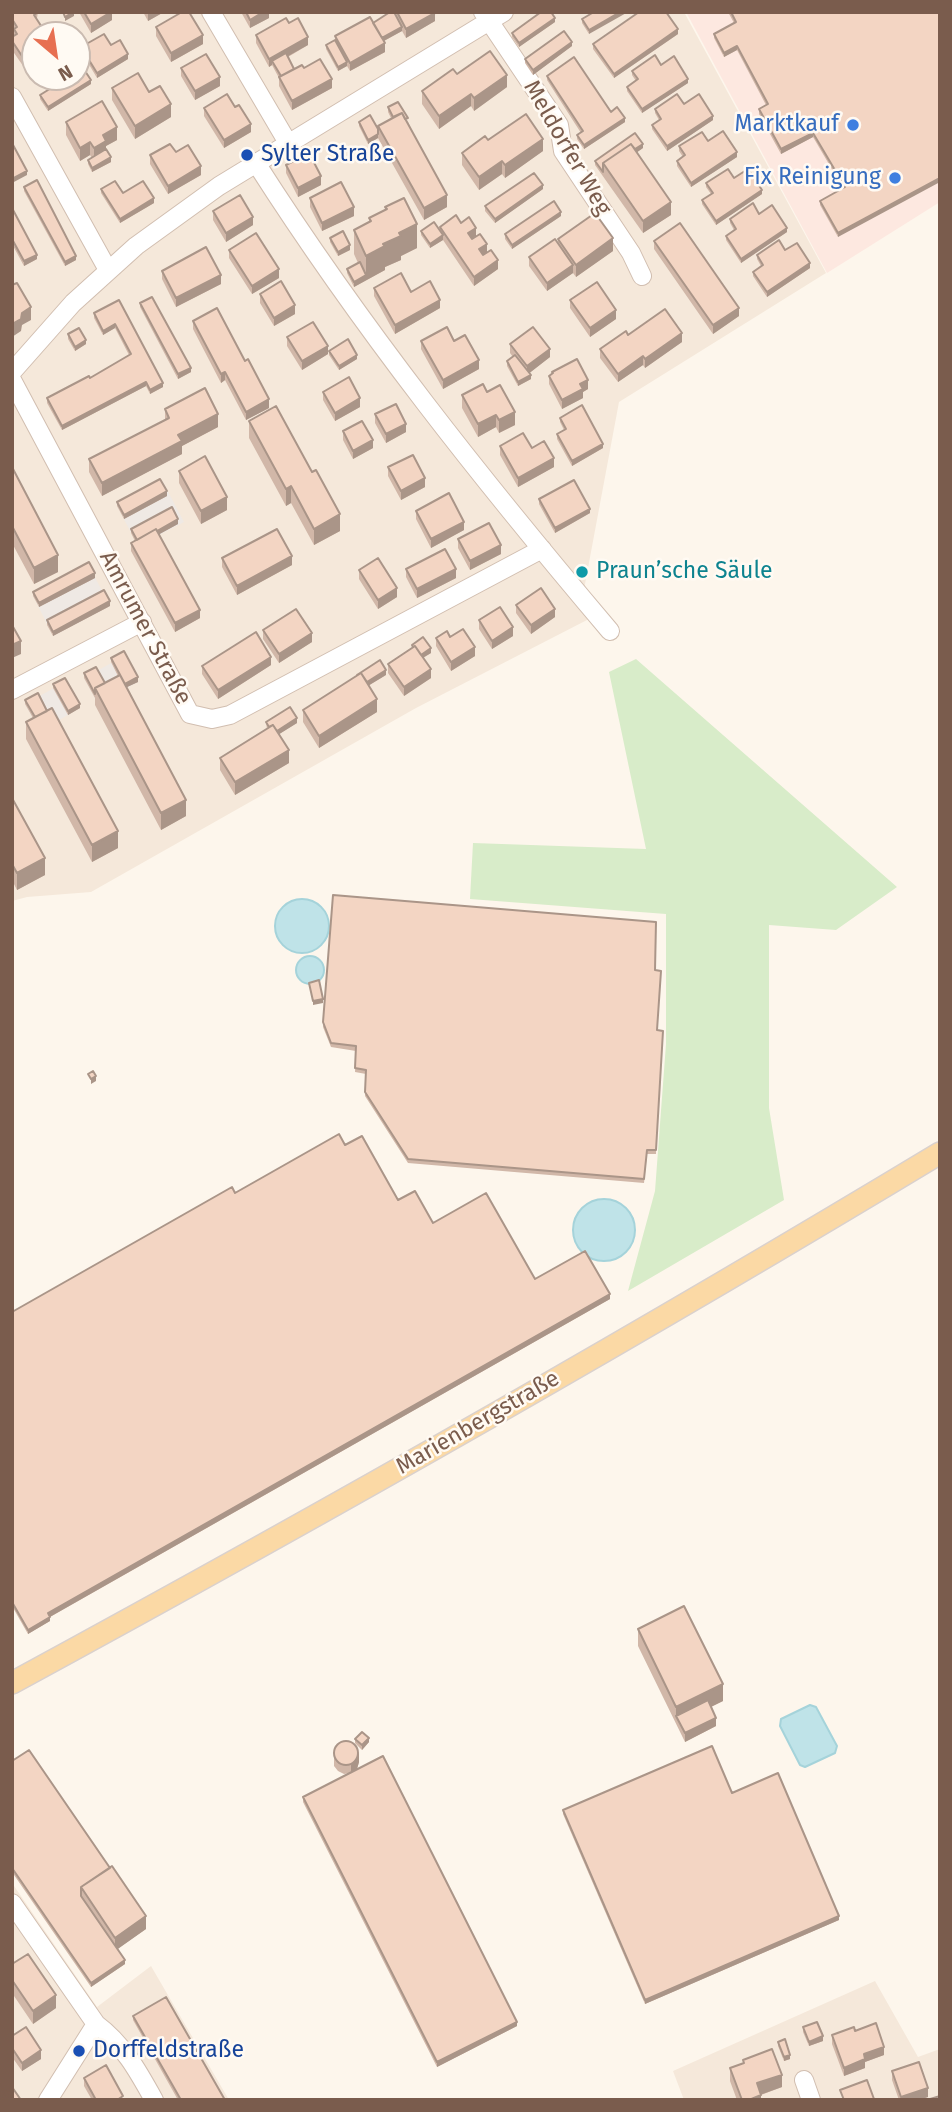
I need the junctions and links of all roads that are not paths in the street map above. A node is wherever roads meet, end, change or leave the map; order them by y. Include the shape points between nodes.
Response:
1 (211, 12) edge
2 (505, 12) edge
3 (486, 17) edge
4 (12, 97) edge
5 (288, 143) junction
6 (256, 163) junction
7 (107, 270) junction
8 (642, 276) dead end
9 (12, 372) edge
10 (12, 380) edge
11 (541, 549) junction
12 (142, 622) junction
13 (610, 631) dead end
14 (12, 690) edge
15 (940, 1153) edge
16 (12, 1683) edge
17 (12, 1903) edge
18 (96, 2024) junction
19 (804, 2080) dead end
20 (48, 2100) edge
21 (155, 2100) edge
22 (811, 2100) edge

1 - 5 street
2 - 3 street
3 - 5 street
3 - 8 street, Meldorfer Weg via 559,125 563,151
4 - 7 street
5 - 6 street
6 - 7 street
6 - 11 street via 382,346
7 - 9 street
10 - 12 street, Amrumer Straße
11 - 12 street, Amrumer Straße via 230,715 212,719 190,714
11 - 13 street
12 - 14 street
15 - 16 main road, Marienbergstraße via 563,1375
17 - 18 street
18 - 20 street
18 - 21 street via 132,2061
19 - 22 street

